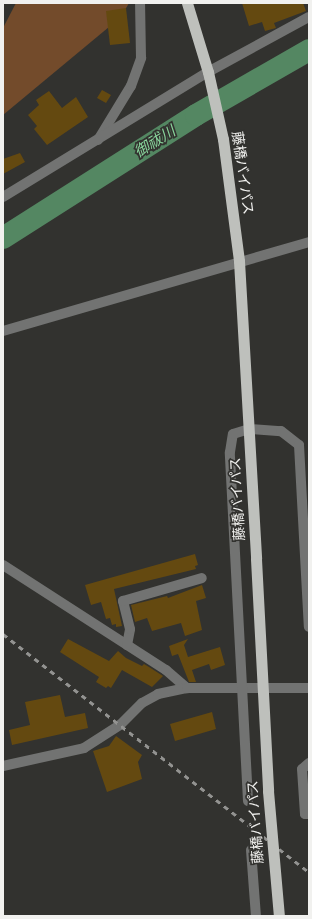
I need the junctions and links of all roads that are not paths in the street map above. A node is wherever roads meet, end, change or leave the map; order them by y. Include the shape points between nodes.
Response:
1 (140, 3) edge
2 (187, 3) edge
3 (309, 17) edge
4 (209, 77) junction
5 (97, 142) junction
6 (3, 196) edge
7 (309, 242) edge
8 (240, 261) junction
9 (3, 331) edge
10 (249, 429) junction
11 (306, 515) edge
12 (3, 565) edge
13 (202, 578) dead end
14 (309, 627) edge
15 (127, 645) junction
16 (187, 688) junction
17 (242, 688) junction
18 (309, 688) edge
19 (309, 763) edge
20 (3, 766) edge
21 (248, 801) dead end
22 (309, 814) edge
23 (251, 850) dead end
24 (256, 916) edge
25 (279, 916) edge

1 - 5 street via 141,58 132,86
2 - 4 highway, 藤橋バイパス
3 - 4 street
4 - 5 street
4 - 8 highway, 藤橋バイパス via 223,139
5 - 6 street
7 - 8 street
8 - 9 street
8 - 10 highway, 藤橋バイパス
10 - 11 street via 282,431 299,445
10 - 17 street via 233,434 230,452
10 - 25 highway, 藤橋バイパス, bridge via 268,791
11 - 14 street
12 - 15 street
13 - 15 street via 123,601 130,629
15 - 16 street via 166,670
16 - 17 street
16 - 20 street via 158,694 142,703 120,725 84,748
17 - 18 street
17 - 21 street
19 - 22 street via 302,769 305,814
23 - 24 street

